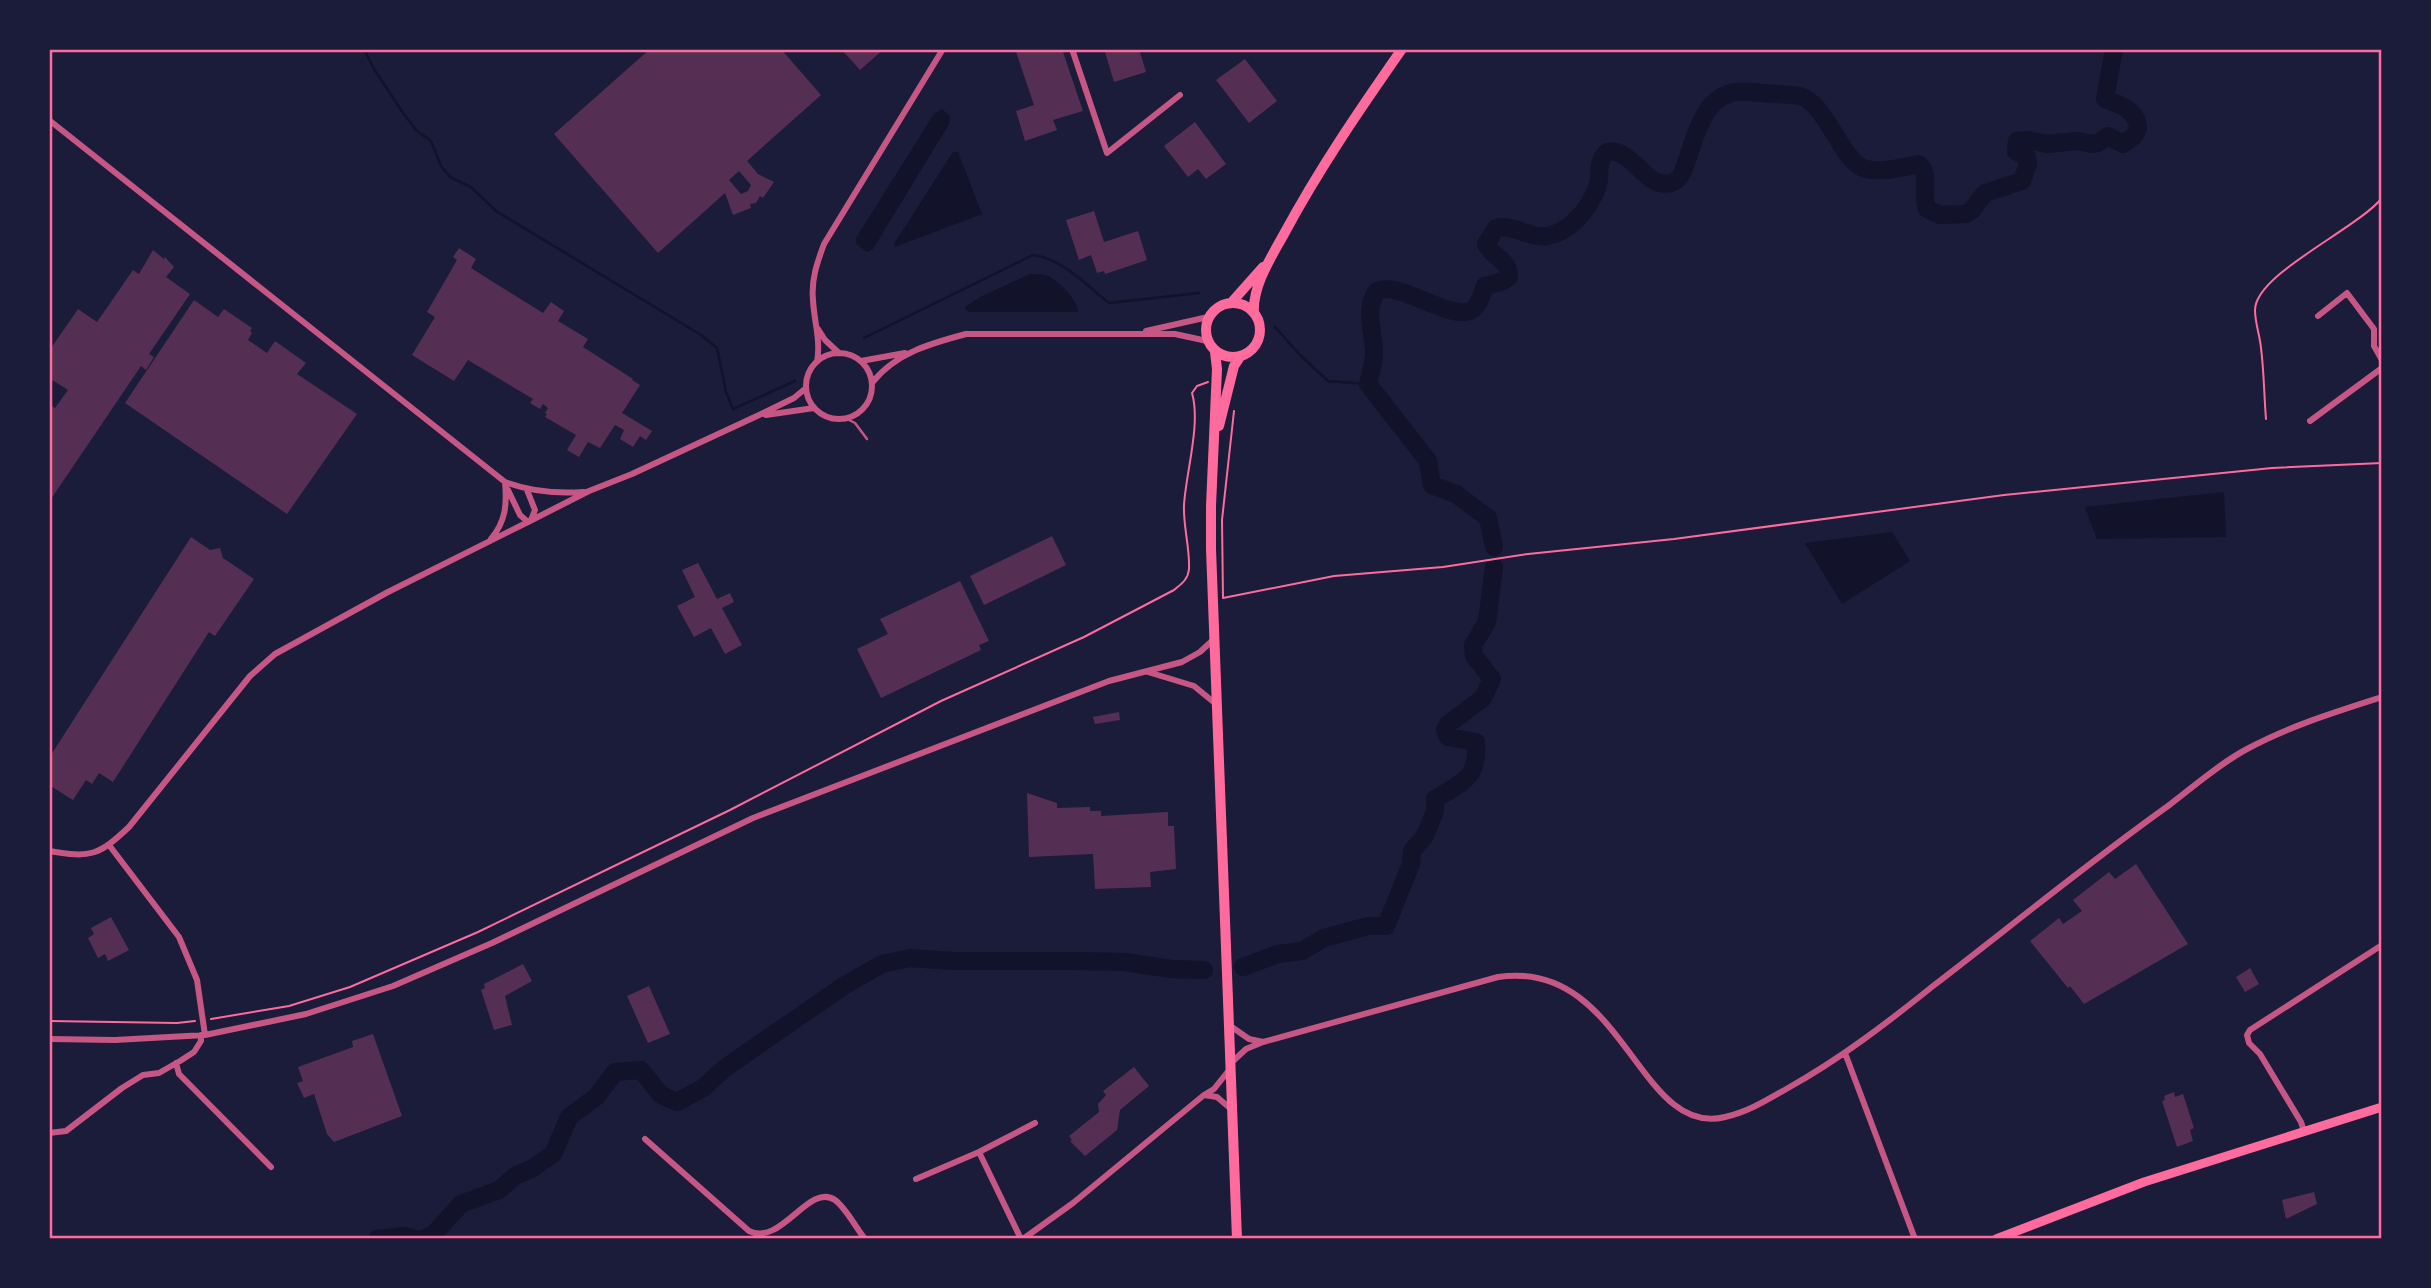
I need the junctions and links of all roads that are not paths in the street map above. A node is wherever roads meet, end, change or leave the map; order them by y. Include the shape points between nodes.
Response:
1 (943, 49) edge
2 (1072, 49) edge
3 (1402, 49) edge
4 (1180, 95) dead end
5 (49, 120) edge
6 (1270, 259) junction
7 (1231, 303) junction
8 (1254, 313) junction
9 (2318, 316) dead end
10 (1208, 317) junction
11 (817, 327) junction
12 (1137, 333) junction
13 (1207, 341) junction
14 (2382, 341) edge
15 (2374, 346) junction
16 (911, 352) junction
17 (1215, 352) junction
18 (839, 353) junction
19 (1240, 357) junction
20 (2382, 360) edge
21 (861, 361) junction
22 (817, 362) junction
23 (2382, 368) edge
24 (872, 383) junction
25 (806, 388) junction
26 (814, 408) junction
27 (757, 416) junction
28 (847, 419) junction
29 (2310, 421) dead end
30 (867, 439) dead end
31 (1214, 447) junction
32 (505, 482) junction
33 (527, 490) junction
34 (589, 491) junction
35 (530, 521) junction
36 (489, 541) junction
37 (1214, 639) junction
38 (1146, 671) junction
39 (2382, 697) edge
40 (1217, 705) junction
41 (109, 845) junction
42 (49, 851) edge
43 (2382, 945) edge
44 (1229, 1024) junction
45 (203, 1035) junction
46 (49, 1038) edge
47 (1263, 1042) junction
48 (1845, 1053) junction
49 (176, 1063) junction
50 (1230, 1067) junction
51 (1204, 1095) junction
52 (2382, 1107) edge
53 (1231, 1109) junction
54 (1035, 1123) dead end
55 (2304, 1131) junction
56 (49, 1133) edge
57 (645, 1139) dead end
58 (979, 1152) junction
59 (271, 1167) dead end
60 (916, 1179) dead end
61 (865, 1239) edge
62 (1022, 1239) edge
63 (1237, 1239) edge
64 (1914, 1239) edge
65 (1996, 1239) edge

1 - 11 street via 824,244 813,289
2 - 4 street via 1107,153
3 - 6 main road via 1338,141
5 - 32 street
6 - 7 main road
6 - 8 main road
7 - 8 main road
7 - 10 main road
8 - 19 main road via 1259,338
9 - 15 street via 2347,293 2374,329
10 - 12 street
10 - 13 main road
11 - 18 street
11 - 22 street
12 - 13 street
12 - 16 street via 966,334
13 - 17 main road
14 - 15 street
15 - 20 street
16 - 21 street
16 - 24 street
17 - 19 main road
17 - 31 main road
18 - 21 street
18 - 22 street
19 - 31 main road
21 - 24 street
22 - 25 street
23 - 29 street
24 - 28 street via 865,408
25 - 26 street
25 - 27 street
26 - 27 street
26 - 28 street via 825,416
27 - 34 street
28 - 30 lane
31 - 37 main road
32 - 33 street
32 - 35 street via 520,515
32 - 36 street via 505,515
33 - 34 street
33 - 35 street via 535,510
34 - 35 street
35 - 36 street
36 - 41 street via 275,654 250,676 129,827
37 - 38 street via 1182,662
37 - 40 main road
38 - 40 street via 1194,686
38 - 45 street via 1109,681 753,818 393,986 306,1014
39 - 48 street via 2299,724 2244,751 2133,830
40 - 44 main road
41 - 42 street via 91,855
41 - 45 street via 179,937 197,980
43 - 55 street via 2247,1035
44 - 47 street via 1249,1039
44 - 50 main road
45 - 46 street
45 - 49 street via 194,1052
47 - 48 street via 1514,975 1553,982 1585,1000 1664,1097 1694,1116 1722,1118 1750,1110
47 - 50 street via 1246,1049
48 - 64 street
49 - 56 street via 159,1073 143,1075 66,1130
49 - 59 street via 179,1073
50 - 51 street
50 - 53 main road
51 - 53 street via 1217,1097
51 - 62 street
52 - 55 main road
53 - 63 main road
54 - 58 street
55 - 65 main road via 2144,1182
57 - 61 street via 748,1231 773,1232 824,1197 836,1201
58 - 60 street
58 - 62 street

